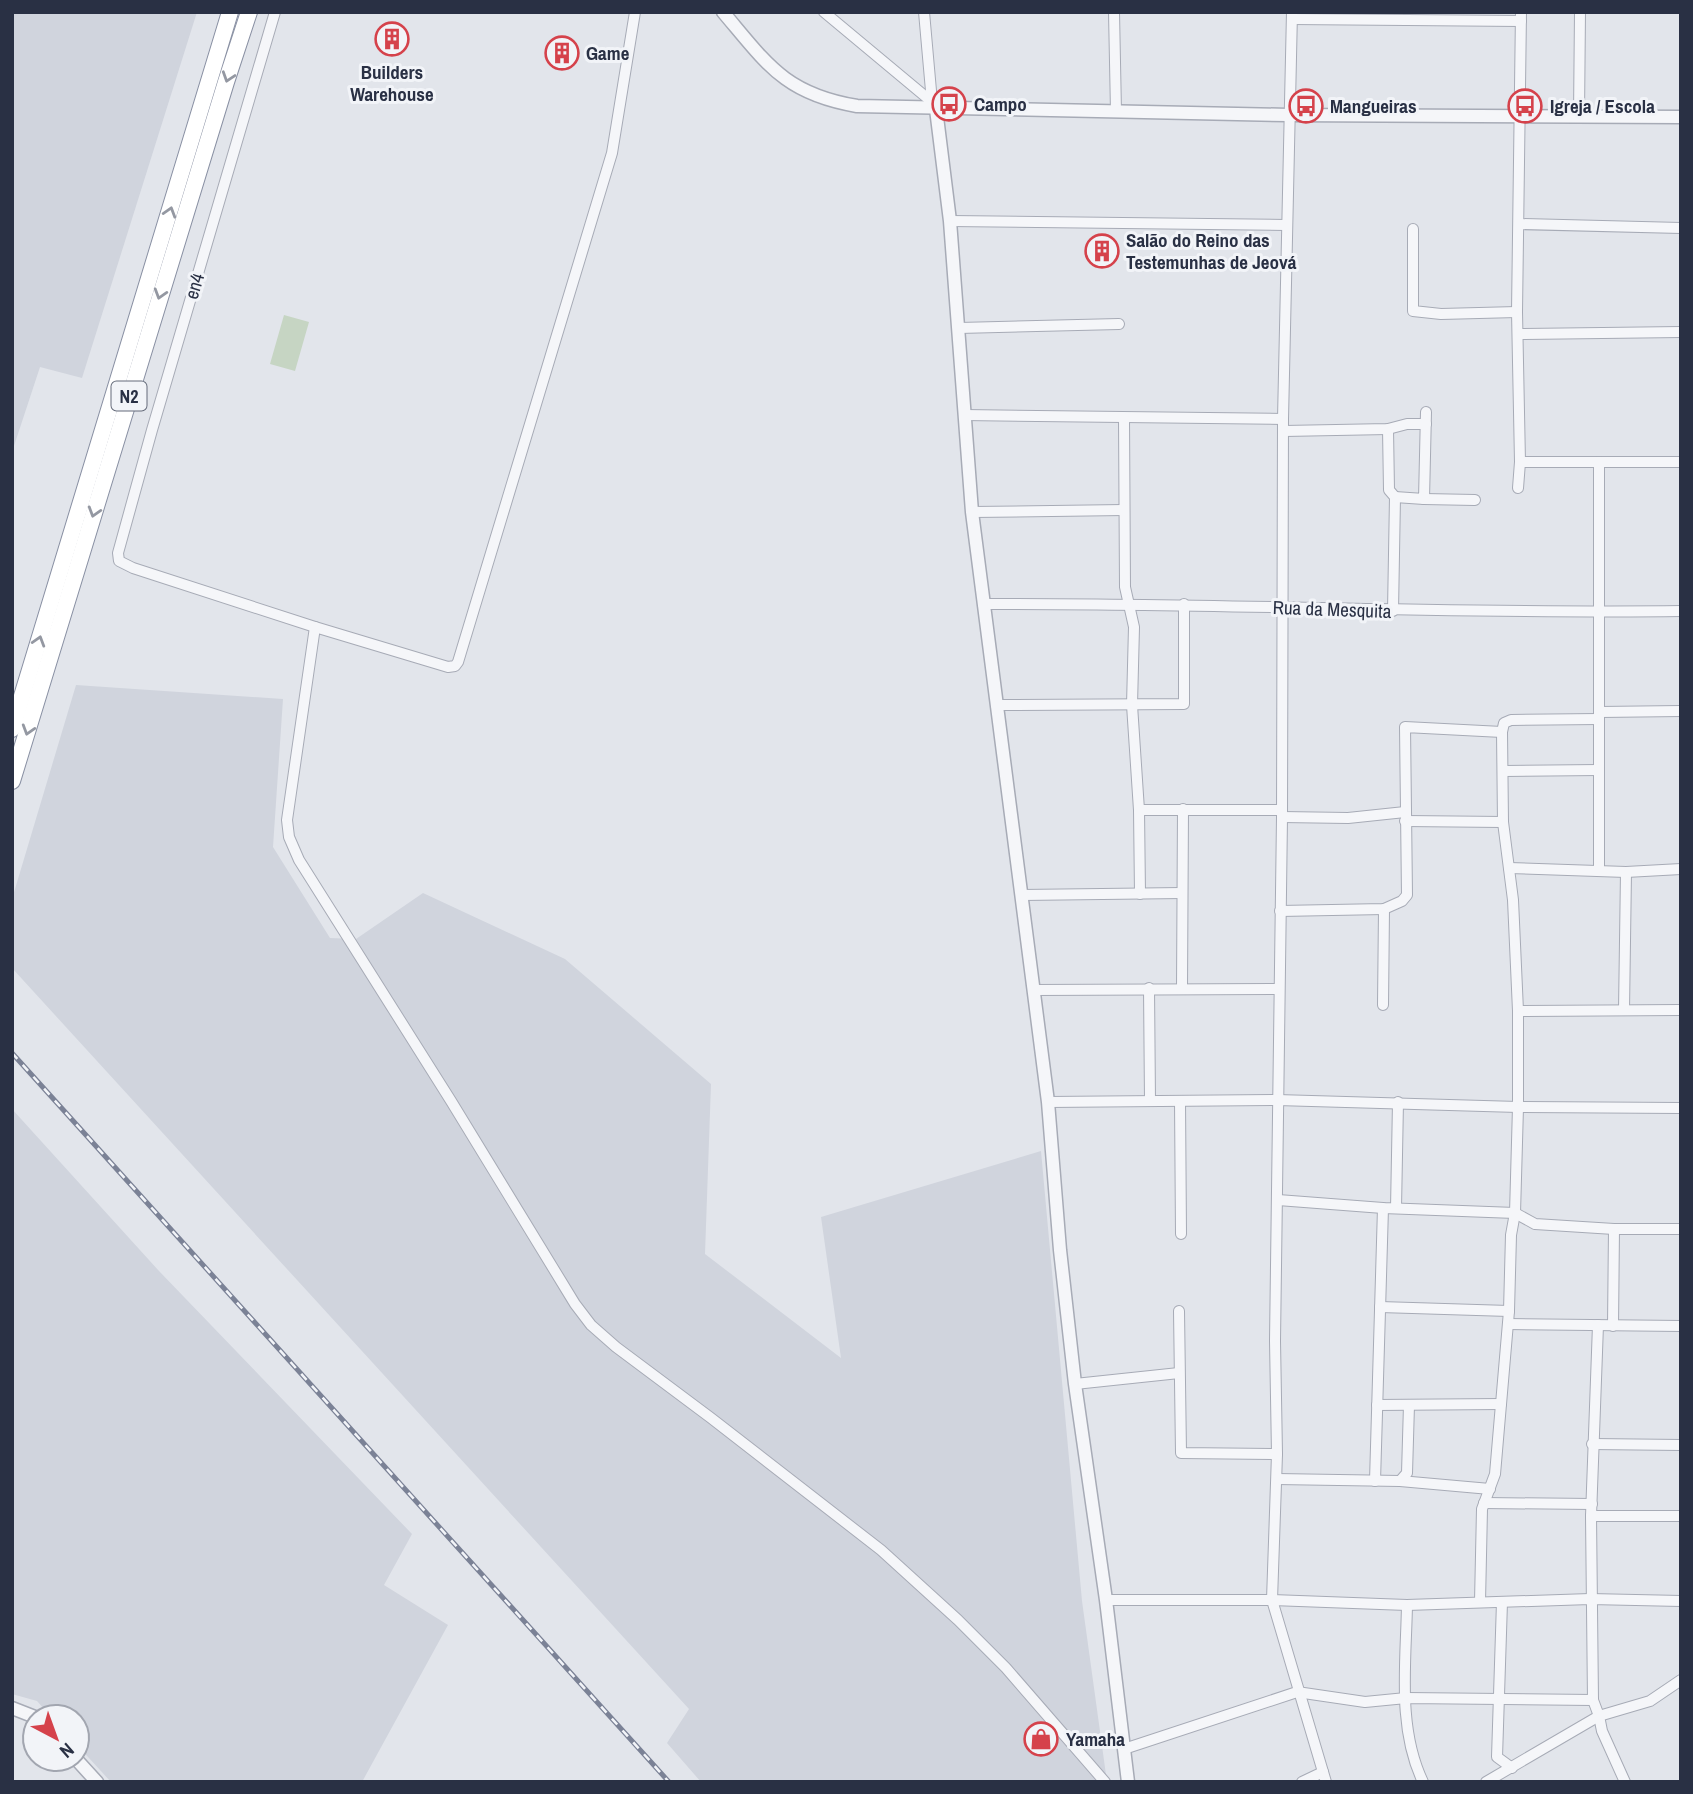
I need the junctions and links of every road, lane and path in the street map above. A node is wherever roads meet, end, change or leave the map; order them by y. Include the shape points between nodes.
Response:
1 (230, 12) edge
2 (249, 12) edge
3 (275, 12) edge
4 (635, 12) edge
5 (723, 12) edge
6 (824, 12) edge
7 (924, 12) edge
8 (1114, 12) edge
9 (1580, 12) edge
10 (1292, 16) edge
11 (1399, 17) edge
12 (1521, 17) edge
13 (934, 105) junction
14 (1116, 113) junction
15 (1288, 115) junction
16 (1579, 115) junction
17 (1520, 117) junction
18 (1681, 117) edge
19 (950, 221) junction
20 (1519, 224) junction
21 (1286, 225) junction
22 (1681, 228) edge
23 (1413, 229) dead end
24 (1517, 312) junction
25 (1119, 324) dead end
26 (959, 328) junction
27 (1681, 332) edge
28 (1519, 334) junction
29 (1426, 412) dead end
30 (964, 415) junction
31 (1124, 418) junction
32 (1283, 419) junction
33 (1426, 424) junction
34 (1388, 429) junction
35 (1284, 431) junction
36 (1520, 462) junction
37 (1599, 462) junction
38 (1681, 462) edge
39 (1518, 488) dead end
40 (1395, 497) junction
41 (1424, 499) junction
42 (1475, 500) dead end
43 (1124, 510) junction
44 (972, 512) junction
45 (1128, 603) junction
46 (983, 604) junction
47 (1184, 604) junction
48 (1284, 608) junction
49 (1393, 611) junction
50 (1681, 611) edge
51 (1599, 612) junction
52 (315, 627) junction
53 (996, 705) junction
54 (1132, 705) junction
55 (1681, 712) edge
56 (1600, 716) junction
57 (12, 730) edge
58 (1502, 732) junction
59 (1599, 770) junction
60 (1504, 771) junction
61 (12, 780) edge
62 (1182, 809) junction
63 (1139, 810) junction
64 (1282, 814) junction
65 (1405, 816) junction
66 (1503, 822) junction
67 (1509, 868) junction
68 (1599, 869) junction
69 (1681, 869) edge
70 (1626, 872) junction
71 (1182, 893) junction
72 (1140, 894) junction
73 (1022, 895) junction
74 (1384, 909) junction
75 (1280, 911) junction
76 (1149, 988) junction
77 (1182, 988) junction
78 (1279, 989) junction
79 (1033, 990) junction
80 (1383, 1005) dead end
81 (1624, 1010) junction
82 (1681, 1010) edge
83 (1518, 1011) junction
84 (1150, 1100) junction
85 (1278, 1100) junction
86 (1180, 1101) junction
87 (1048, 1102) junction
88 (1398, 1102) junction
89 (1518, 1107) junction
90 (1681, 1108) edge
91 (1278, 1200) junction
92 (1383, 1208) junction
93 (1396, 1208) junction
94 (1515, 1213) junction
95 (1614, 1229) junction
96 (1681, 1229) edge
97 (1181, 1234) dead end
98 (1380, 1307) junction
99 (1180, 1311) dead end
100 (1508, 1311) junction
101 (1508, 1324) junction
102 (1598, 1325) junction
103 (1613, 1326) junction
104 (1681, 1326) edge
105 (1179, 1373) junction
106 (1075, 1384) junction
107 (1501, 1404) junction
108 (1377, 1405) junction
109 (1409, 1405) junction
110 (1592, 1444) junction
111 (1681, 1446) edge
112 (1277, 1454) junction
113 (1277, 1479) junction
114 (1375, 1480) junction
115 (1400, 1481) junction
116 (1490, 1489) junction
117 (1484, 1503) junction
118 (1592, 1504) junction
119 (1591, 1516) junction
120 (1681, 1516) edge
121 (1590, 1599) junction
122 (1106, 1600) junction
123 (1272, 1600) junction
124 (1681, 1601) edge
125 (1480, 1602) junction
126 (1502, 1602) junction
127 (1408, 1605) junction
128 (1681, 1680) edge
129 (1297, 1692) junction
130 (1406, 1698) junction
131 (1499, 1700) junction
132 (1592, 1700) junction
133 (1599, 1716) junction
134 (1124, 1749) junction
135 (1513, 1768) junction
136 (1324, 1777) edge
137 (1105, 1782) edge
138 (1128, 1782) edge
139 (1302, 1782) edge
140 (1423, 1782) edge
141 (1486, 1782) edge
142 (1625, 1782) edge

57 -> 1 highway, N2
2 -> 61 highway, N2
3 - 52 street, en4 via 118,553 119,561 134,568
4 - 52 street via 612,153 458,662 448,667
5 - 13 street via 781,76 806,92 857,106
6 - 13 street
7 - 13 street
8 - 14 street
9 - 16 street
10 - 11 street
10 - 15 street
11 - 12 street
12 - 17 street
13 - 14 street
13 - 19 street
14 - 15 street
15 - 17 street
15 - 21 street
16 - 17 street
16 - 18 street
17 - 20 street
19 - 21 street
19 - 26 street
20 - 22 street
20 - 24 street
21 - 32 street
23 - 24 street via 1413,311
24 - 28 street
25 - 26 street
26 - 30 street
27 - 28 street
28 - 36 street
29 - 33 street
30 - 31 street
30 - 44 street
31 - 32 street
31 - 43 street
32 - 35 street
33 - 34 street
33 - 41 street
34 - 35 street
34 - 40 street via 1389,490
35 - 48 street
36 - 37 street
36 - 39 street
37 - 38 street
37 - 51 street
40 - 41 street
40 - 49 street
41 - 42 street
43 - 44 street
43 - 45 street
44 - 46 street
45 - 46 street, Rua da Mesquita
45 - 47 street, Rua da Mesquita
45 - 54 street via 1134,627
46 - 53 street
47 - 48 street, Rua da Mesquita
47 - 54 street via 1184,704
48 - 49 street, Rua da Mesquita
48 - 64 street
49 - 51 street, Rua da Mesquita
50 - 51 street, Rua da Mesquita
51 - 56 street
52 - 137 street via 287,820 289,837 575,1304 617,1347 881,1550 1006,1668
53 - 54 street
53 - 73 street
54 - 63 street
55 - 56 street
56 - 58 street via 1511,720 1504,723
56 - 59 street
58 - 60 street
58 - 65 street via 1405,727
59 - 60 street
59 - 68 street
60 - 66 street
62 - 63 street
62 - 64 street
62 - 71 street
63 - 72 street
64 - 65 street
64 - 75 street
65 - 66 street
65 - 74 street via 1408,895
66 - 67 street
67 - 68 street
67 - 83 street
68 - 70 street
69 - 70 street
70 - 81 street
71 - 72 street
71 - 77 street
72 - 73 street
73 - 79 street
74 - 75 street
74 - 80 street
75 - 78 street
76 - 77 street
76 - 79 street
76 - 84 street
77 - 78 street
78 - 85 street
79 - 87 street
81 - 82 street
81 - 83 street
83 - 89 street
84 - 86 street
84 - 87 street
85 - 86 street
85 - 88 street
85 - 91 street
86 - 97 street
87 - 106 street
88 - 89 street
88 - 93 street
89 - 90 street
89 - 94 street
91 - 92 street
91 - 112 street
92 - 93 street
92 - 98 street
93 - 94 street
94 - 95 street via 1535,1224
94 - 100 street
95 - 96 street
95 - 103 street
98 - 100 street
98 - 108 street
99 - 105 street
100 - 101 street
101 - 102 street
101 - 107 street
102 - 103 street
102 - 110 street
103 - 104 street
105 - 106 street
105 - 112 street via 1181,1453
106 - 122 street
107 - 109 street
107 - 116 street
108 - 109 street
108 - 114 street
109 - 115 street via 1407,1473
110 - 111 street
110 - 118 street
112 - 113 street
113 - 114 street
113 - 123 street
114 - 115 street
115 - 116 street
116 - 117 street
117 - 118 street
117 - 125 street
118 - 119 street
119 - 120 street
119 - 121 street
121 - 124 street
121 - 126 street
121 - 132 street
122 - 123 street
122 - 134 street
123 - 127 street
123 - 129 street
125 - 126 street
125 - 127 street
126 - 131 street
127 - 130 street
128 - 133 street via 1650,1701
129 - 130 street via 1365,1702
129 - 134 street
129 - 136 street
130 - 131 street
130 - 140 street via 1407,1728
131 - 132 street
131 - 135 street via 1497,1757
132 - 133 street
133 - 135 street
133 - 142 street
134 - 138 street
135 - 141 street
136 - 139 street

